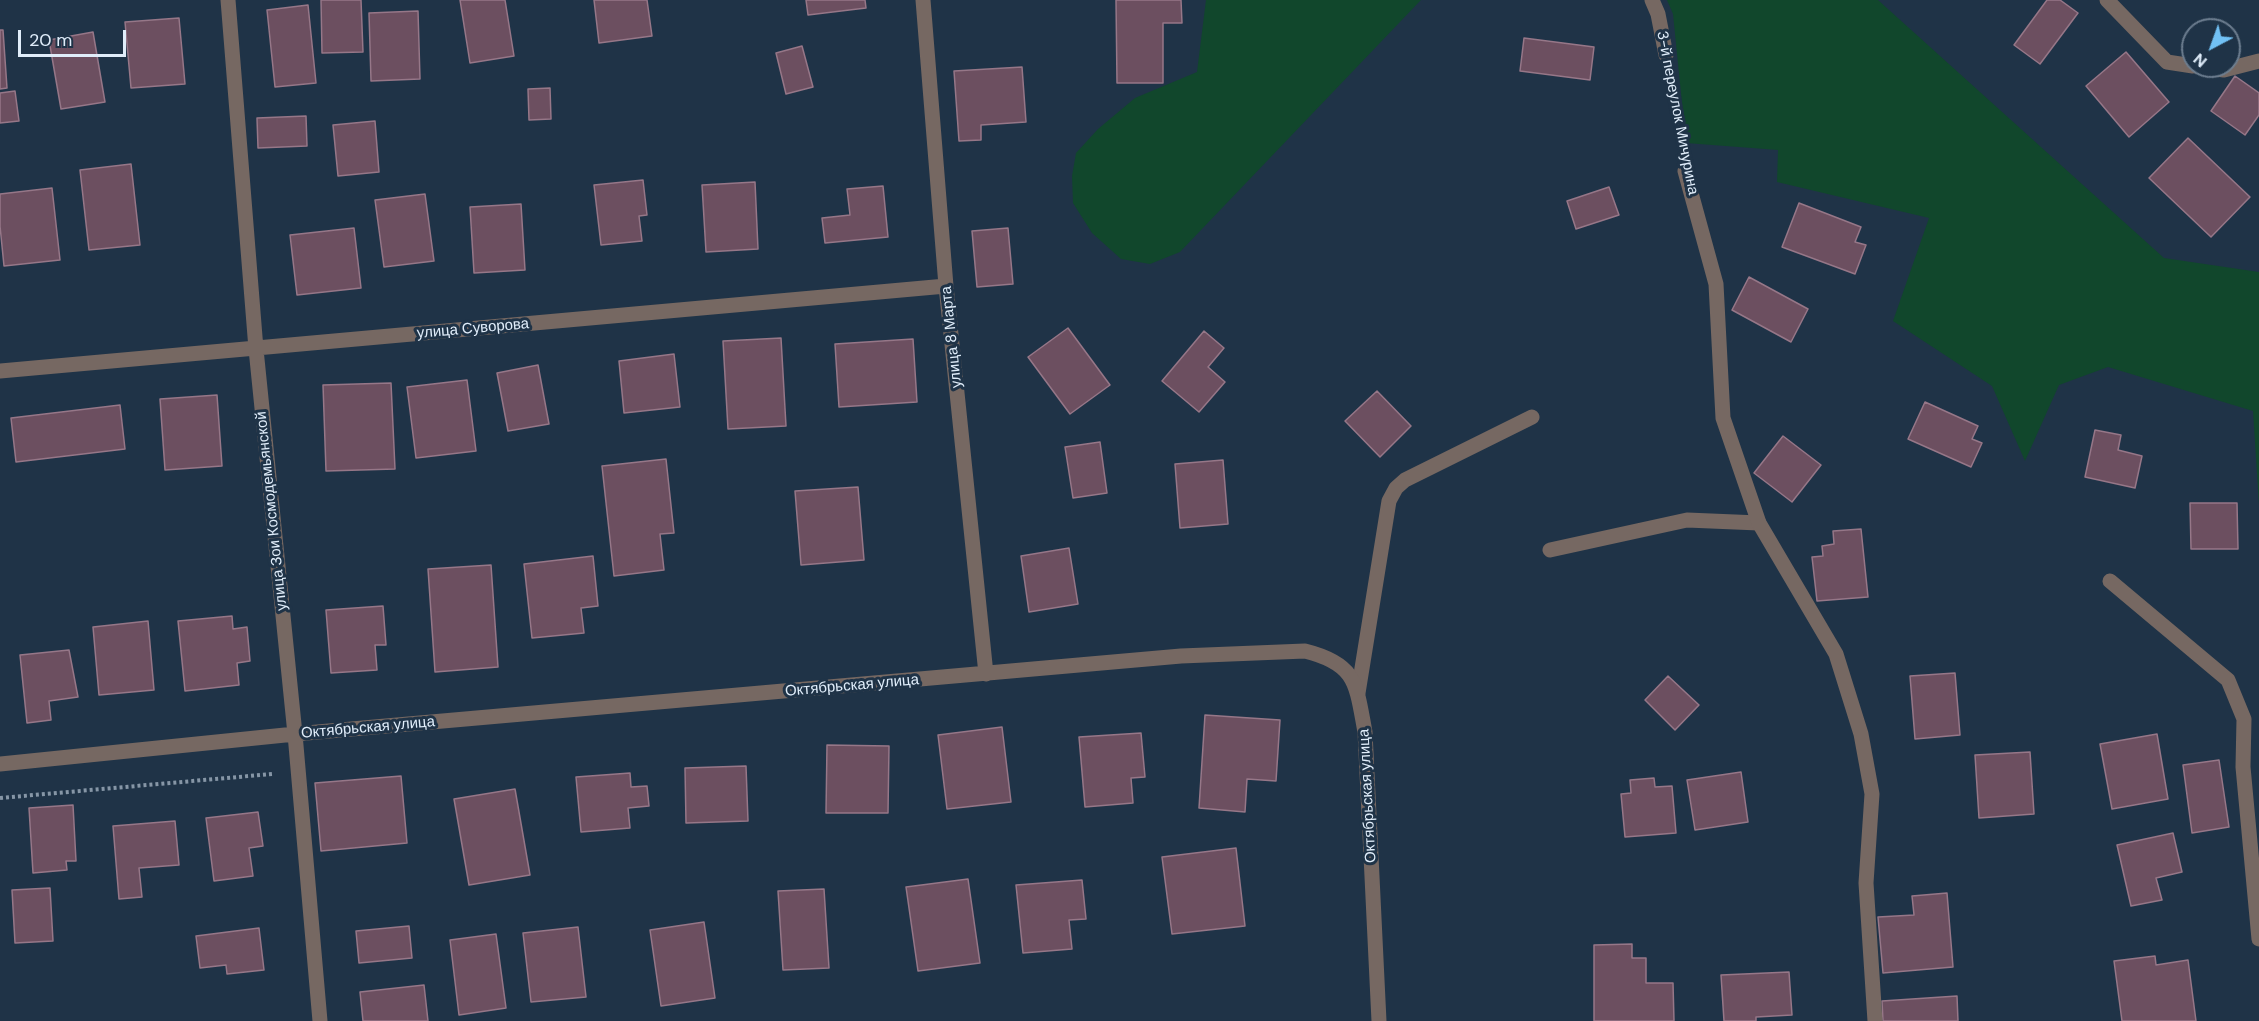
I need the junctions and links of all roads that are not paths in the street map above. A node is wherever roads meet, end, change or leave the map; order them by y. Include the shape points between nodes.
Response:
1 (228, 0) edge
2 (923, 0) edge
3 (1652, 0) edge
4 (2107, 0) edge
5 (1666, 54) road end
6 (2259, 61) edge
7 (2181, 64) edge
8 (2241, 66) edge
9 (1685, 171) road end
10 (946, 286) junction
11 (256, 349) junction
12 (0, 371) edge
13 (1532, 417) dead end
14 (1759, 523) junction
15 (1550, 550) dead end
16 (2110, 581) dead end
17 (986, 674) junction
18 (1358, 693) junction
19 (295, 735) junction
20 (0, 764) edge
21 (2259, 939) edge
22 (320, 1021) edge
23 (1379, 1021) edge
24 (1875, 1021) edge

1 - 11 street, улица Зои Космодемьянской
2 - 10 street, улица 8 Марта
3 - 5 street, 3-й переулок Мичурина
4 - 7 street via 2167,62
6 - 8 street
9 - 14 street, 3-й переулок Мичурина via 1716,284 1723,418
10 - 11 street, улица Суворова
10 - 17 street, улица 8 Марта
11 - 12 street, улица Суворова
11 - 19 street, улица Зои Космодемьянской
13 - 18 street via 1396,488 1389,501
14 - 15 street via 1687,520
14 - 24 street, 3-й переулок Мичурина via 1836,654 1861,734 1872,794 1866,883
16 - 21 street via 2228,680 2244,719 2243,767
17 - 18 street, Октябрьская улица via 1181,656 1305,651 1337,662
17 - 19 street, Октябрьская улица
18 - 23 street, Октябрьская улица via 1365,732
19 - 20 street, Октябрьская улица
19 - 22 street, улица Зои Космодемьянской

